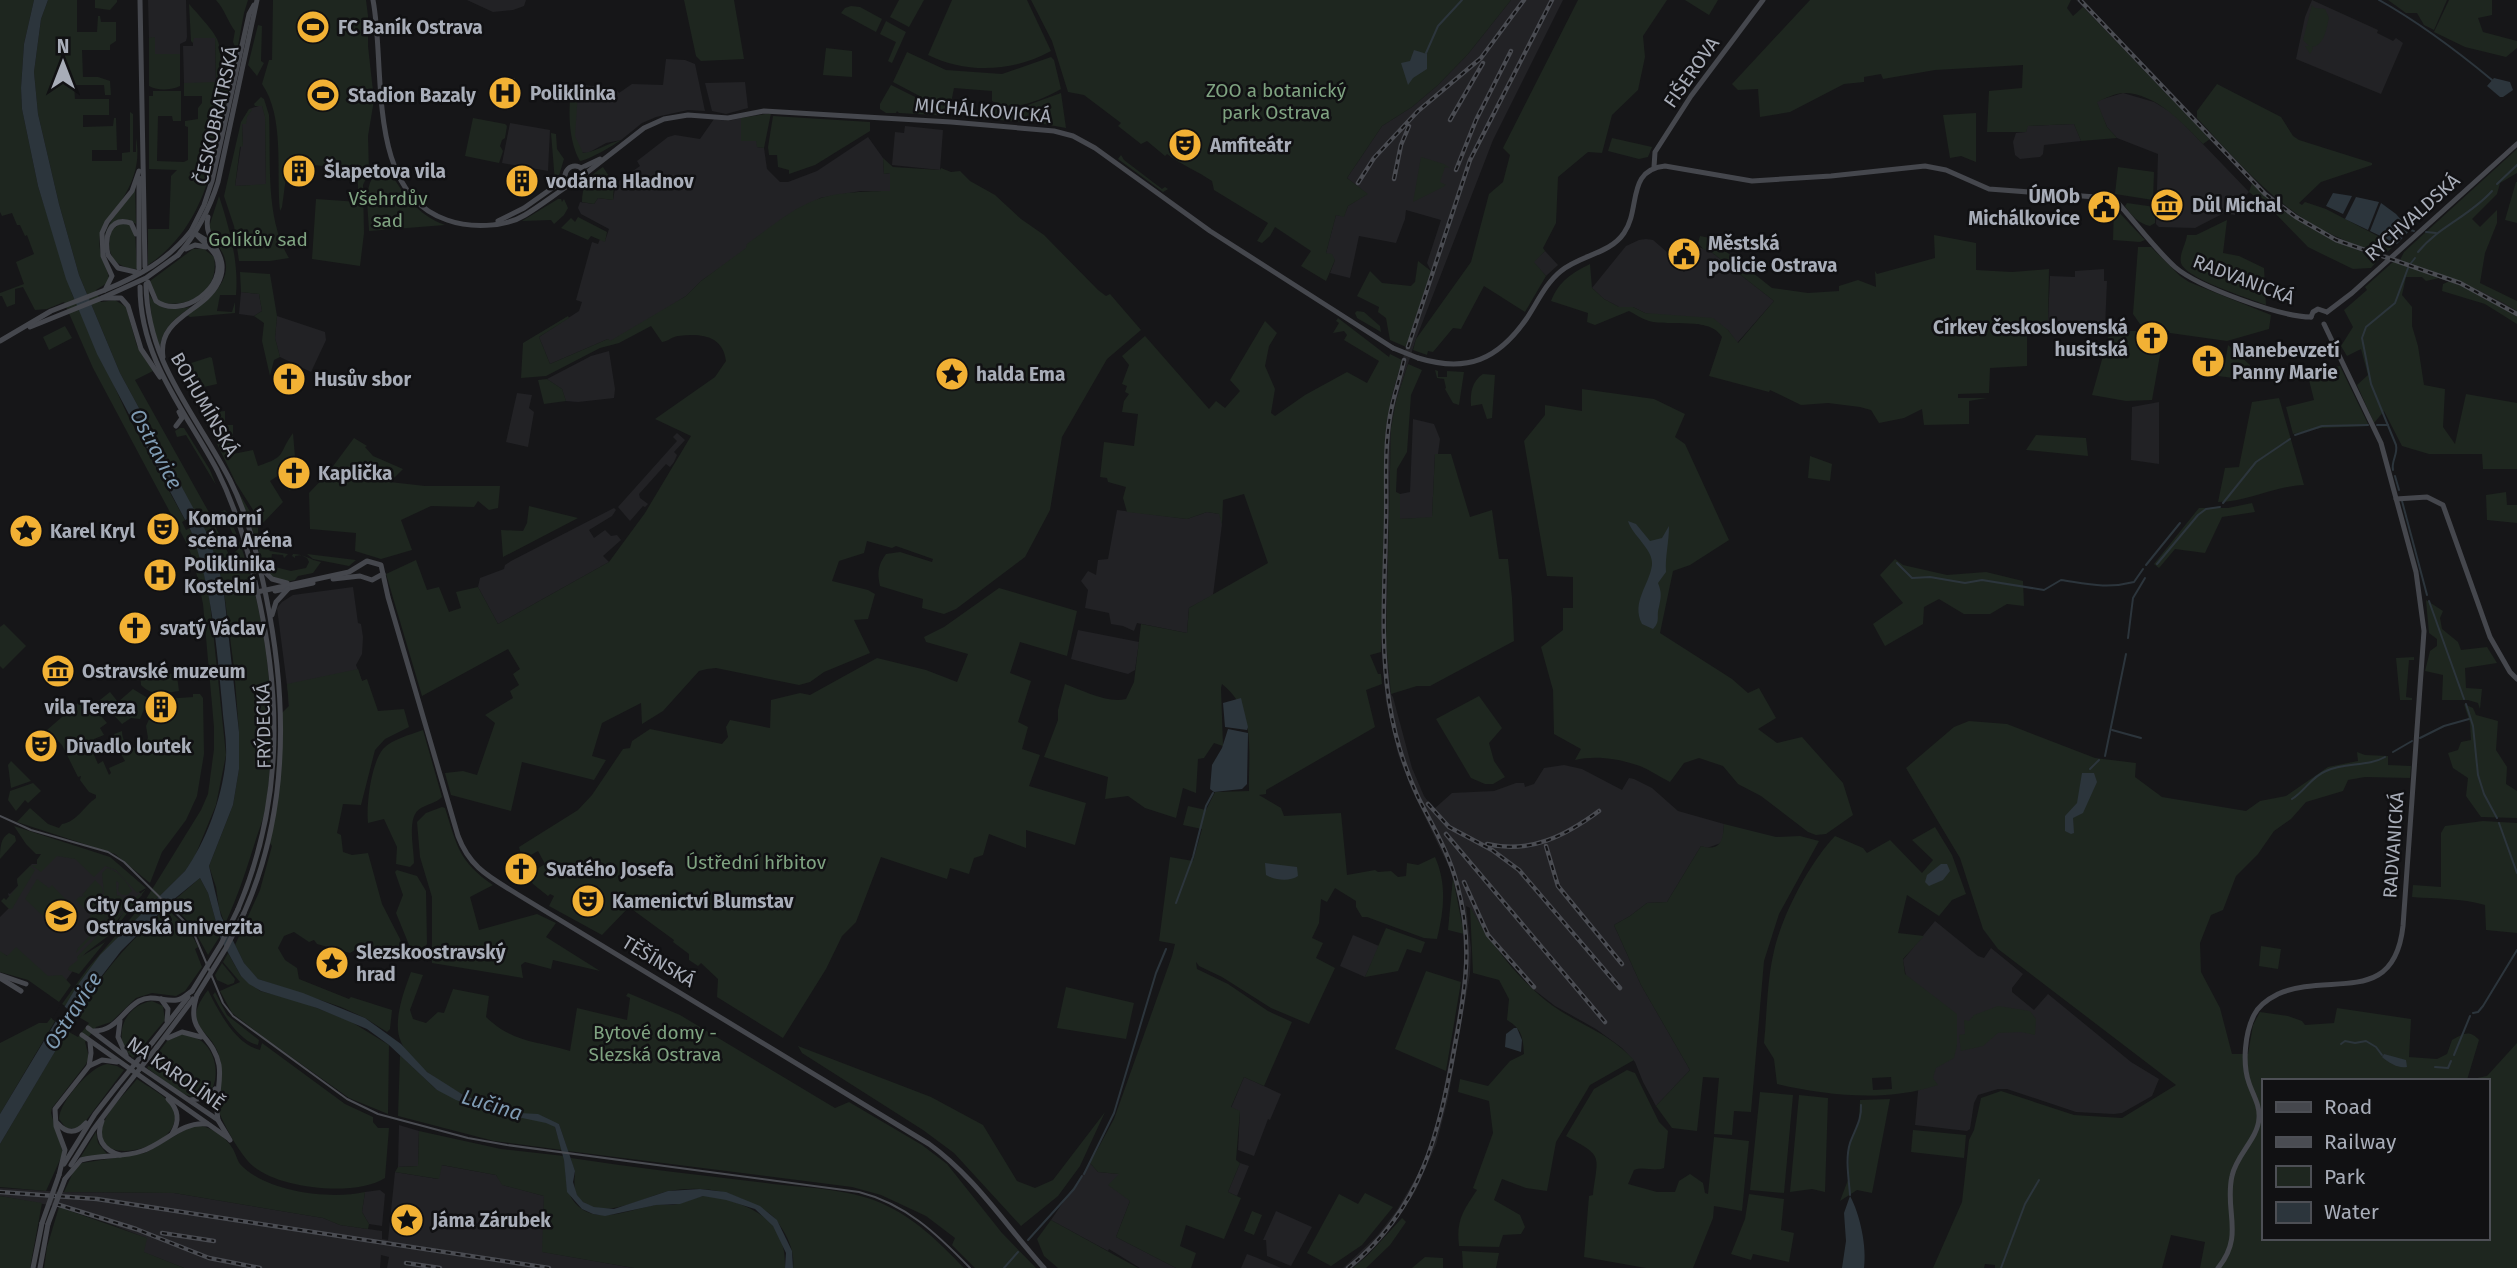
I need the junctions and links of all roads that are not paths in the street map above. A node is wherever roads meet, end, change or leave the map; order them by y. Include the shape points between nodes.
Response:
1 (140, 0) edge
2 (256, 0) edge
3 (373, 0) edge
4 (1763, 0) edge
5 (2517, 144) edge
6 (142, 147) junction
7 (1654, 167) junction
8 (139, 171) junction
9 (583, 171) junction
10 (567, 182) junction
11 (210, 207) junction
12 (492, 223) junction
13 (193, 232) junction
14 (212, 248) junction
15 (106, 255) junction
16 (178, 255) junction
17 (142, 258) junction
18 (143, 268) junction
19 (144, 284) junction
20 (105, 290) junction
21 (102, 298) junction
22 (2327, 312) junction
23 (2311, 317) junction
24 (40, 320) junction
25 (2324, 324) junction
26 (0, 341) edge
27 (1460, 365) joint
28 (167, 373) junction
29 (166, 386) junction
30 (174, 399) junction
31 (199, 439) junction
32 (235, 499) junction
33 (2396, 499) junction
34 (260, 567) junction
35 (358, 568) junction
36 (383, 575) junction
37 (360, 576) junction
38 (377, 579) junction
39 (289, 586) junction
40 (265, 590) junction
41 (257, 592) junction
42 (387, 592) junction
43 (271, 621) junction
44 (273, 659) junction
45 (2517, 680) edge
46 (0, 977) edge
47 (26, 984) dead end
48 (21, 990) dead end
49 (194, 993) junction
50 (161, 999) junction
51 (120, 1019) junction
52 (165, 1026) junction
53 (203, 1038) junction
54 (155, 1045) junction
55 (127, 1058) junction
56 (120, 1063) junction
57 (89, 1066) junction
58 (153, 1086) junction
59 (217, 1087) junction
60 (187, 1099) junction
61 (111, 1106) junction
62 (94, 1114) junction
63 (218, 1120) junction
64 (55, 1121) junction
65 (210, 1124) junction
66 (172, 1134) junction
67 (124, 1155) junction
68 (63, 1175) junction
69 (45, 1223) junction
70 (33, 1268) edge
71 (40, 1268) edge
72 (1044, 1268) edge
73 (2218, 1268) edge

1 - 6 main road
2 - 11 main road, ČESKOBRATRSKÁ
2 - 13 main road, ČESKOBRATRSKÁ via 212,181
3 - 12 main road via 387,137 405,189 430,212 453,222
4 - 7 main road, FIŠEROVA via 1691,96 1655,152
5 - 22 main road, RYCHVALDSKÁ
6 - 8 main road
6 - 17 main road
7 - 23 main road, RADVANICKÁ via 1679,167 1752,181 1925,166 1991,189 2107,197 2118,203 2169,261 2194,280 2268,309
7 - 27 main road, FIŠEROVA via 1640,181 1621,237 1557,275 1499,348 1478,361
8 - 15 main road via 130,194 104,227 101,240
8 - 17 main road
9 - 10 main road via 582,184 575,187
9 - 10 main road via 569,168 564,174
9 - 27 main road, MICHÁLKOVICKÁ, bridge via 644,128 691,114 727,118 759,111 1066,134 1095,148 1210,231 1393,348 1441,364
10 - 12 main road
10 - 12 main road via 519,218
11 - 13 main road, ČESKOBRATRSKÁ
11 - 14 main road via 206,228
13 - 14 main road
13 - 16 main road, ČESKOBRATRSKÁ
13 - 18 main road, ČESKOBRATRSKÁ, bridge via 175,250
14 - 16 main road via 195,246
14 - 19 main road via 217,260 215,279 190,303 162,306
14 - 28 main road via 219,252 222,266 218,284 173,324 164,338
15 - 17 main road via 108,232 125,221 135,227
15 - 18 main road, bridge via 119,269
15 - 20 main road via 111,276
16 - 21 main road, ČESKOBRATRSKÁ, bridge via 146,278
17 - 18 main road
18 - 20 main road, ČESKOBRATRSKÁ, bridge
19 - 28 main road, BOHUMÍNSKÁ via 150,327
19 - 29 main road, BOHUMÍNSKÁ via 141,311 146,336
20 - 24 main road, ČESKOBRATRSKÁ
21 - 24 main road, ČESKOBRATRSKÁ
21 - 29 main road via 124,300 144,354
22 - 23 main road via 2318,309
22 - 25 main road
23 - 25 main road via 2316,324
24 - 26 main road, ČESKOBRATRSKÁ
25 - 33 main road, RADVANICKÁ via 2381,443
28 - 32 main road, BOHUMÍNSKÁ via 217,456
29 - 30 main road, BOHUMÍNSKÁ
30 - 31 main road, BOHUMÍNSKÁ
30 - 31 main road via 181,418 176,426 186,425
31 - 32 main road, BOHUMÍNSKÁ
32 - 34 main road, FRÝDECKÁ
32 - 41 main road, FRÝDECKÁ
33 - 45 main road via 2427,496 2443,505 2490,637
33 - 73 main road, RADVANICKÁ via 2416,572 2424,624 2401,941 2391,963 2369,980 2297,988 2273,997 2255,1013 2246,1067 2259,1121 2232,1173 2233,1237
34 - 39 main road
34 - 40 main road, FRÝDECKÁ
35 - 36 main road via 364,562 376,562 383,567
35 - 37 main road
35 - 39 main road
36 - 38 main road
36 - 42 main road, TĚŠÍNSKÁ
37 - 38 main road
37 - 39 main road
38 - 42 main road, TĚŠÍNSKÁ
39 - 40 main road
39 - 43 main road via 276,602
40 - 41 main road
40 - 43 main road, FRÝDECKÁ
41 - 44 main road, FRÝDECKÁ
42 - 72 main road, TĚŠÍNSKÁ via 458,836 473,864 929,1144 972,1182
43 - 44 main road, FRÝDECKÁ
44 - 49 main road, FRÝDECKÁ, bridge via 281,766 269,842 226,948
46 - 47 main road
46 - 48 main road
49 - 50 main road via 178,1000
49 - 52 main road
49 - 53 main road via 192,1015
49 - 54 main road
50 - 51 main road via 140,1001
50 - 52 main road via 168,1010
51 - 55 main road via 118,1037
51 - 55 main road, NA KAROLÍNĚ via 107,1029 90,1030
52 - 54 main road
53 - 54 main road via 178,1033
53 - 59 main road via 218,1060
54 - 61 main road, bridge
54 - 62 main road, bridge
55 - 60 main road, NA KAROLÍNĚ
56 - 57 main road via 102,1060
56 - 57 main road, NA KAROLÍNĚ via 85,1037 92,1047
56 - 58 main road, NA KAROLÍNĚ
57 - 64 main road via 57,1106
58 - 65 main road, NA KAROLÍNĚ
58 - 66 main road via 176,1110 178,1121
59 - 60 main road via 205,1098
59 - 63 main road
60 - 63 main road, NA KAROLÍNĚ
61 - 67 main road via 100,1126 100,1139 109,1151
61 - 68 main road
62 - 64 main road via 73,1132
62 - 68 main road
63 - 65 main road, NA KAROLÍNĚ via 230,1140
64 - 68 main road via 65,1150
65 - 66 main road via 194,1124
66 - 67 main road
67 - 68 main road via 81,1160
68 - 69 main road, bridge
69 - 70 main road
69 - 71 main road

